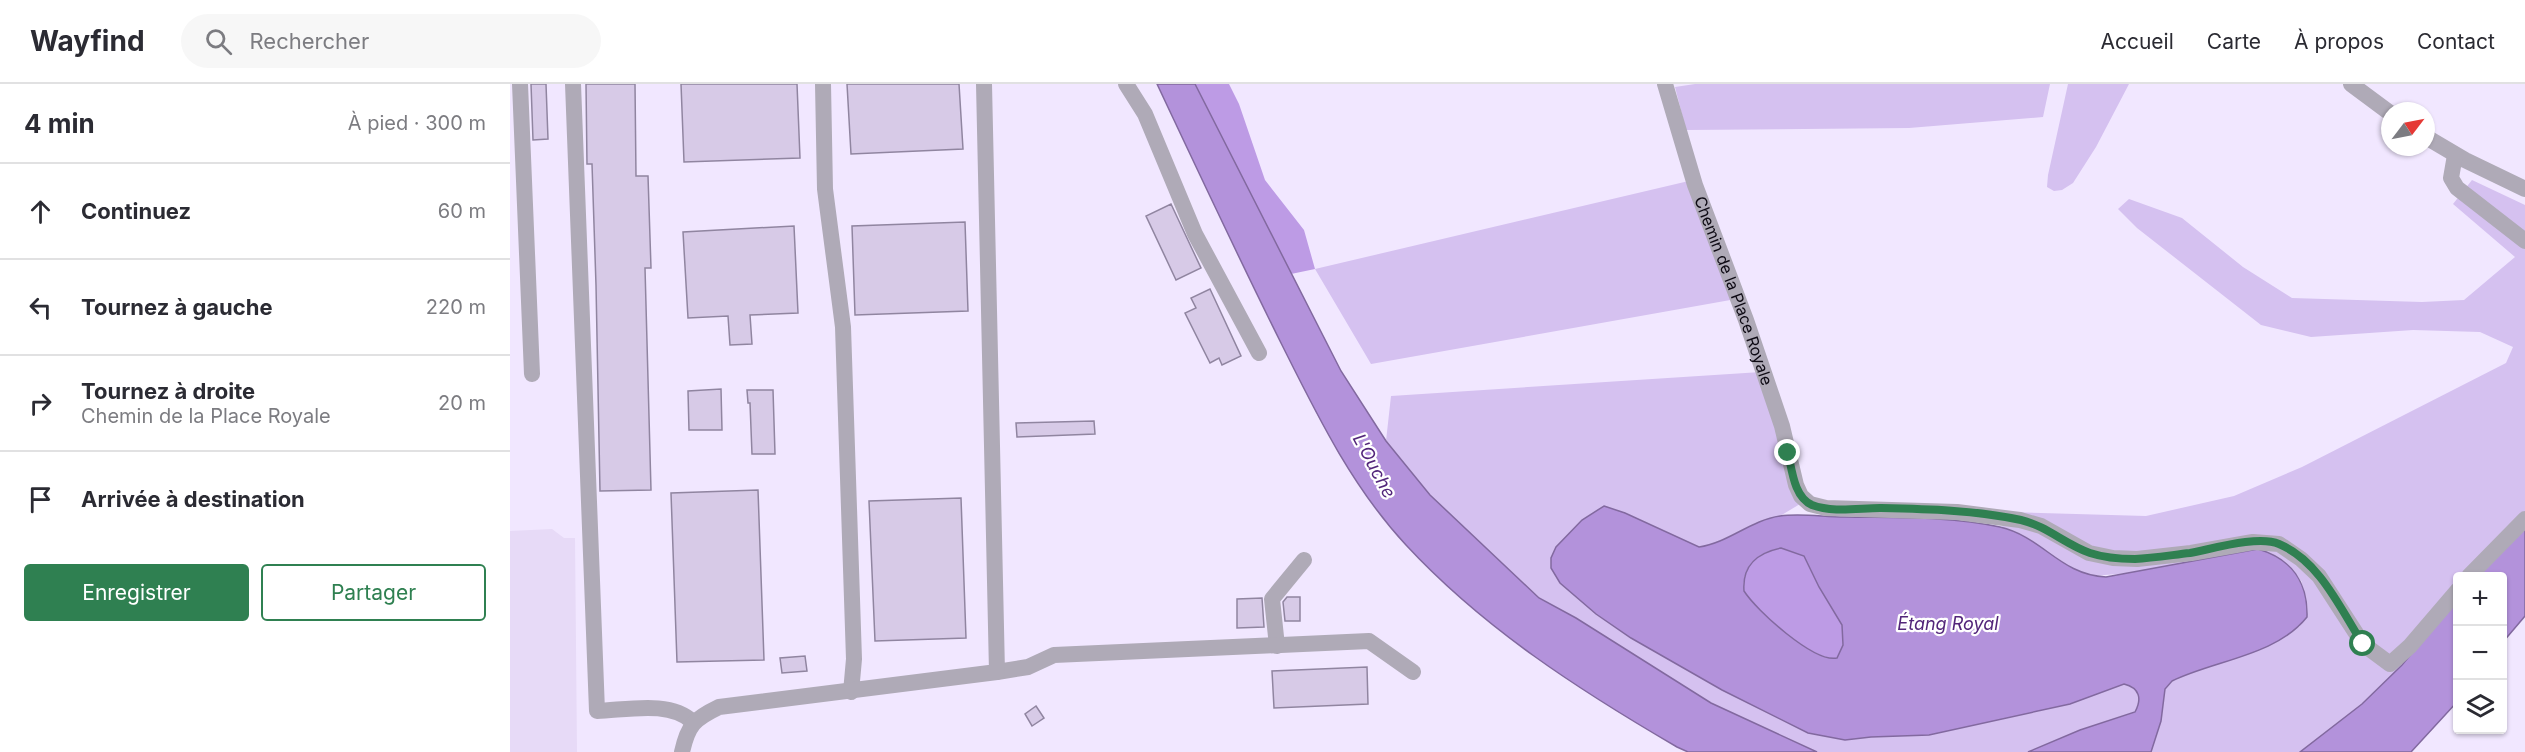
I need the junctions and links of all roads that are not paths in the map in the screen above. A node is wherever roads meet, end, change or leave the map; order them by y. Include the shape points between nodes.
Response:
1 (520, 84) edge
2 (573, 84) edge
3 (823, 84) edge
4 (984, 84) edge
5 (1126, 84) edge
6 (1665, 84) edge
7 (2350, 84) edge
8 (2381, 106) edge
9 (2435, 143) edge
10 (2455, 155) junction
11 (2525, 189) edge
12 (517, 195) edge
13 (518, 238) edge
14 (2525, 241) edge
15 (1259, 353) dead end
16 (532, 374) dead end
17 (2525, 519) edge
18 (1304, 560) dead end
19 (2473, 572) edge
20 (2453, 595) edge
21 (1276, 646) junction
22 (997, 672) junction
23 (1413, 672) dead end
24 (851, 692) junction
25 (693, 722) junction
26 (682, 752) edge

1 - 12 street
2 - 25 street via 597,711 671,710
3 - 24 street via 825,189 843,327 854,659
4 - 22 street
5 - 15 street via 1145,114 1195,234
6 - 20 street, Chemin de la Place Royale via 1695,185 1782,426 1796,485 1810,504 1826,508 1957,512 2020,520 2040,526 2089,553 2113,558 2191,553 2253,542 2278,544 2319,576 2363,644 2390,664
7 - 8 street
9 - 10 street
10 - 11 street
10 - 14 street via 2451,178 2457,188
12 - 13 street
13 - 16 street
17 - 19 street
18 - 21 street via 1272,599
21 - 22 street via 1054,655 1028,666
21 - 23 street via 1369,641
22 - 24 street
24 - 25 street via 719,707
25 - 26 street

